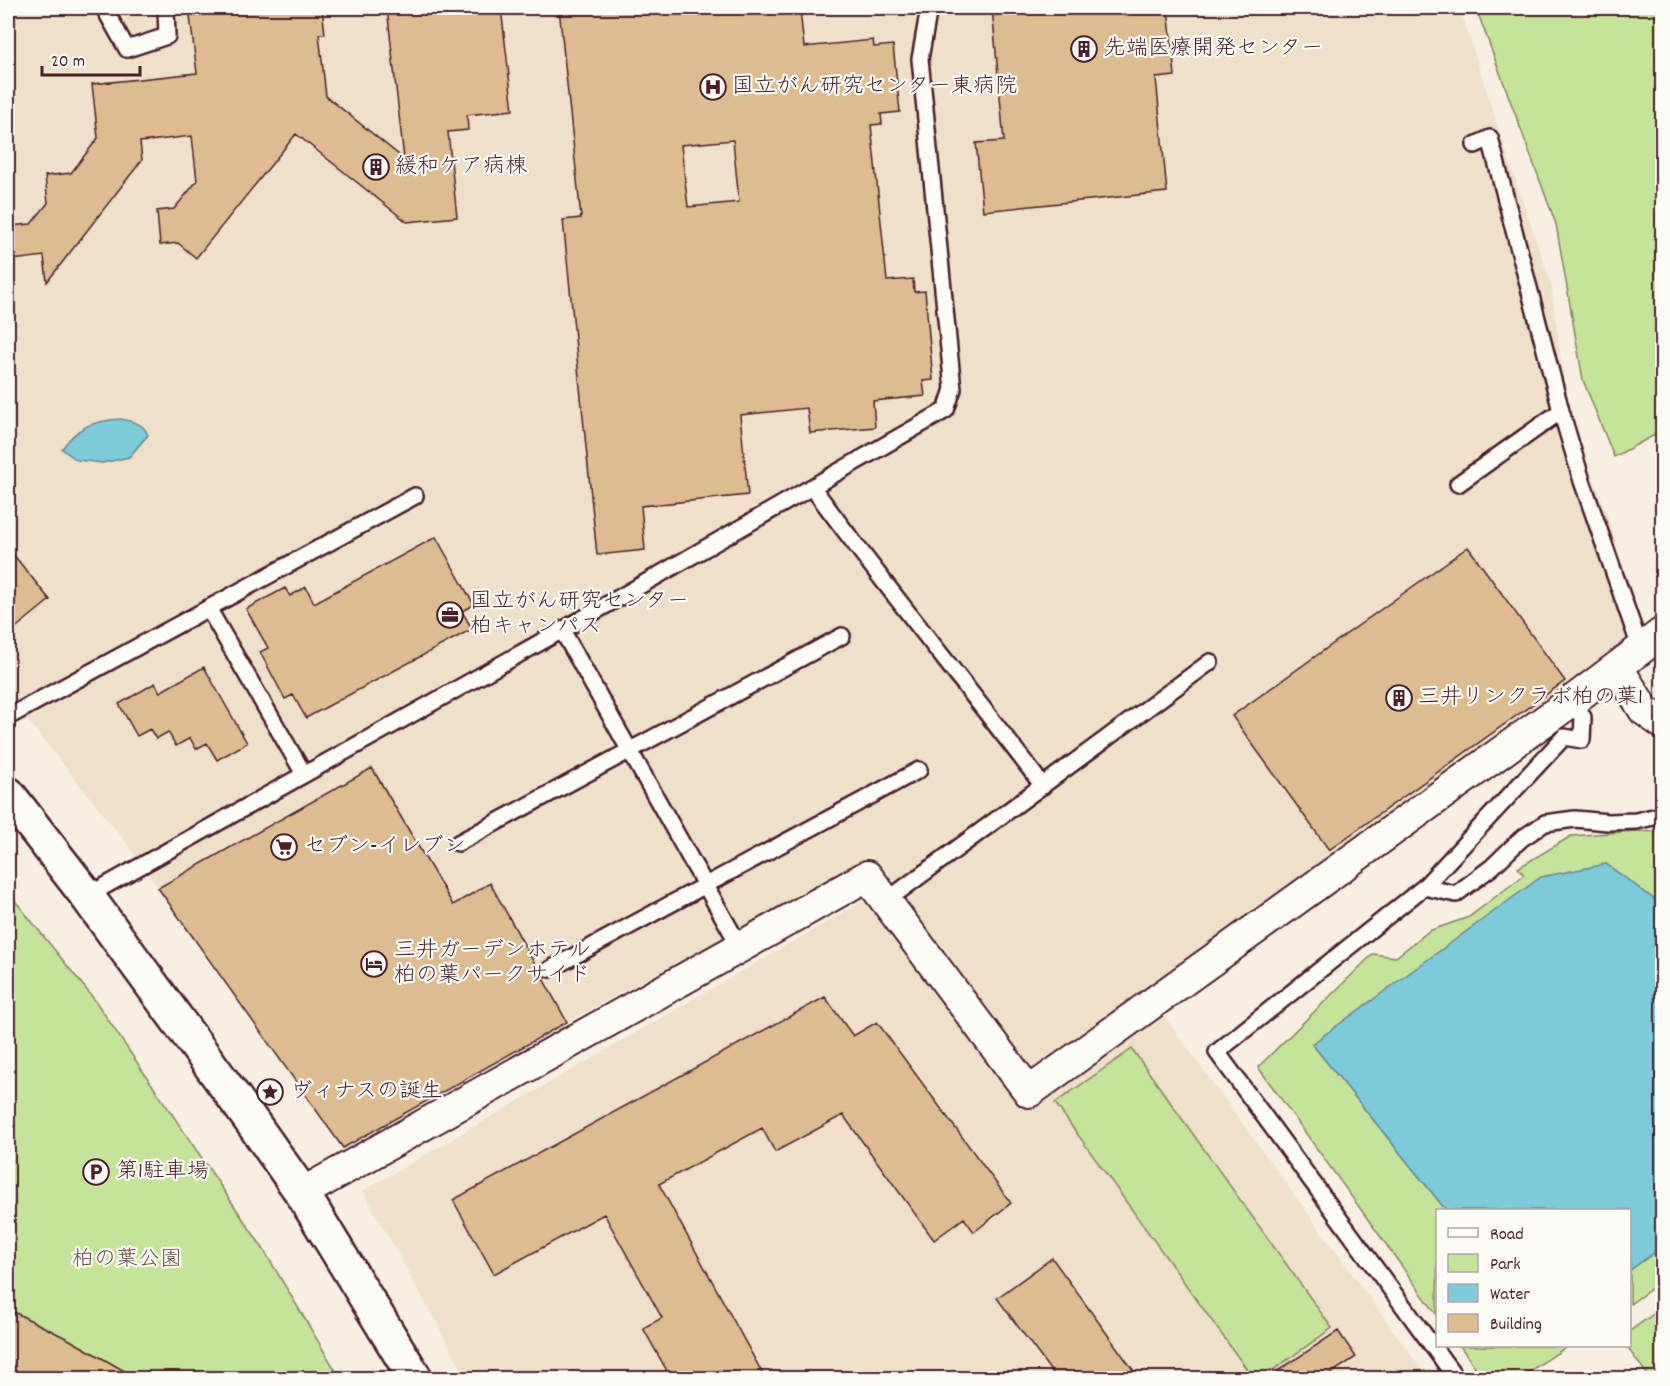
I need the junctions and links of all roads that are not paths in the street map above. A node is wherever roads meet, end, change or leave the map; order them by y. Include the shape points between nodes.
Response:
1 (104, 8) edge
2 (166, 8) edge
3 (929, 8) edge
4 (1475, 145) dead end
5 (1561, 411) junction
6 (1458, 484) dead end
7 (813, 488) junction
8 (416, 496) dead end
9 (208, 608) junction
10 (562, 630) junction
11 (842, 636) dead end
12 (1641, 650) edge
13 (1210, 662) dead end
14 (1572, 701) junction
15 (8, 717) edge
16 (1662, 723) edge
17 (630, 750) junction
18 (919, 770) dead end
19 (304, 774) junction
20 (1043, 786) junction
21 (8, 794) edge
22 (1662, 815) edge
23 (458, 843) dead end
24 (705, 885) junction
25 (1424, 887) junction
26 (87, 896) junction
27 (886, 901) junction
28 (740, 947) junction
29 (550, 969) dead end
30 (302, 1193) junction
31 (415, 1378) edge
32 (1456, 1378) edge

1 - 2 lane via 127,49 167,36
3 - 7 lane via 920,59 953,389 946,410
4 - 5 lane via 1490,138
5 - 6 lane
5 - 12 lane
7 - 10 lane
7 - 20 lane
8 - 9 lane
9 - 15 lane
9 - 19 lane
10 - 17 lane
10 - 19 lane
11 - 17 lane
12 - 14 street
12 - 16 street via 1644,710
13 - 20 lane via 1167,703
14 - 25 lane via 1583,717 1582,740 1564,737
14 - 27 street via 1029,1092
17 - 23 lane
17 - 24 lane
18 - 24 lane
19 - 26 lane
20 - 27 lane
21 - 26 street
22 - 25 lane via 1636,821 1575,819 1545,823 1456,894
24 - 28 lane
24 - 29 lane
25 - 32 lane via 1217,1052
26 - 30 street
27 - 28 street via 867,876
28 - 30 street
30 - 31 street

